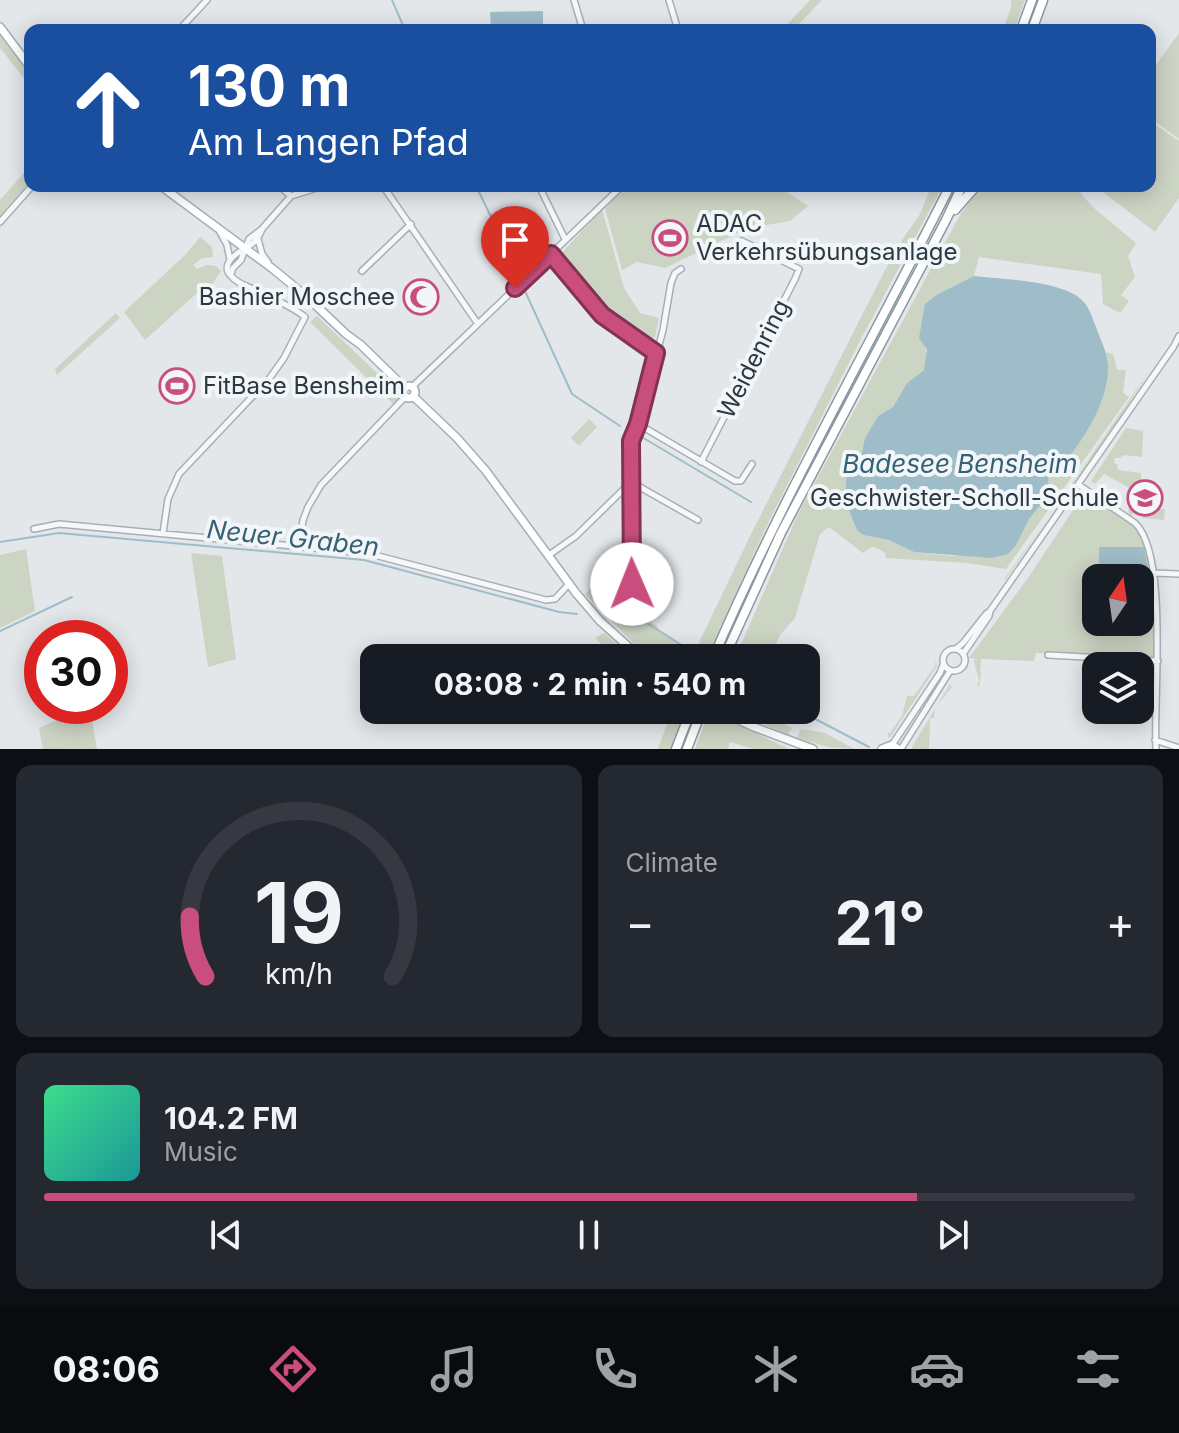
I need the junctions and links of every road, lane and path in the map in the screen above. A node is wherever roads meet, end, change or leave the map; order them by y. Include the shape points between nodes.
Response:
1 (207, 0) edge
2 (574, 0) edge
3 (669, 0) edge
4 (1032, 0) edge
5 (1043, 0) edge
6 (185, 24) edge
7 (581, 24) edge
8 (676, 24) edge
9 (1023, 24) edge
10 (1034, 24) edge
11 (0, 27) edge
12 (24, 59) edge
13 (27, 192) edge
14 (169, 192) edge
15 (286, 192) edge
16 (304, 192) edge
17 (387, 192) edge
18 (542, 192) edge
19 (616, 192) edge
20 (947, 192) edge
21 (959, 192) edge
22 (971, 192) edge
23 (291, 196) junction
24 (946, 220) junction
25 (0, 222) edge
26 (411, 224) junction
27 (262, 229) junction
28 (219, 231) junction
29 (258, 239) junction
30 (565, 239) junction
31 (742, 241) dead end
32 (245, 249) junction
33 (551, 254) junction
34 (230, 260) junction
35 (273, 269) junction
36 (681, 269) dead end
37 (362, 271) dead end
38 (231, 277) junction
39 (478, 324) junction
40 (1179, 336) edge
41 (1177, 344) edge
42 (656, 353) junction
43 (409, 392) junction
44 (638, 424) junction
45 (701, 462) junction
46 (752, 464) dead end
47 (631, 482) junction
48 (1079, 485) junction
49 (698, 520) dead end
50 (34, 529) dead end
51 (163, 533) junction
52 (299, 546) junction
53 (548, 556) junction
54 (1152, 564) edge
55 (1154, 573) joint
56 (1179, 574) edge
57 (569, 584) junction
58 (632, 602) dead end
59 (990, 611) junction
60 (625, 644) edge
61 (719, 644) edge
62 (730, 644) edge
63 (956, 649) junction
64 (963, 654) junction
65 (1048, 655) dead end
66 (1158, 661) junction
67 (943, 665) junction
68 (950, 671) junction
69 (686, 724) edge
70 (697, 724) edge
71 (749, 724) edge
72 (1155, 740) junction
73 (897, 748) edge
74 (1179, 748) edge
75 (676, 749) edge
76 (687, 749) edge
77 (813, 749) edge
78 (882, 749) edge
79 (1156, 749) edge

1 - 6 street
2 - 7 street
3 - 8 street
4 - 9 highway
5 - 10 highway
11 - 12 main road
13 - 25 street
14 - 28 main road
15 - 23 street
16 - 23 street
17 - 26 street
18 - 30 street
19 - 30 street
20 - 61 highway
21 - 24 highway
22 - 24 highway
23 - 27 street
24 - 62 highway via 781,533
26 - 37 street
26 - 39 street
27 - 29 street
27 - 32 street
28 - 32 main road
28 - 34 street
29 - 32 street
29 - 35 street
30 - 33 street
31 - 45 street, Weidenring via 799,269
32 - 34 street
32 - 35 main road
32 - 38 street
33 - 39 street
33 - 42 street via 602,315
34 - 38 street
35 - 43 main road
36 - 42 street via 671,283
38 - 51 street via 305,317 269,379 179,474 168,499
39 - 43 street
40 - 41 street
41 - 48 street
42 - 44 street
43 - 52 street via 321,485 303,520
43 - 53 main road via 482,467
44 - 45 street
44 - 47 street via 631,441
45 - 46 street via 738,482
47 - 49 street
47 - 53 street
47 - 58 street
48 - 54 street via 1143,530
48 - 59 street
50 - 51 street via 59,524
51 - 52 street
52 - 57 street via 367,553 546,600 555,599
53 - 57 main road
55 - 56 street
55 - 66 street
57 - 60 main road
59 - 63 street
59 - 64 street
63 - 64 street
63 - 67 street via 945,653
64 - 68 street via 963,668
65 - 66 street
66 - 72 street
67 - 68 street
67 - 73 street
68 - 73 street
69 - 75 highway
70 - 76 highway
71 - 77 main road
72 - 74 street
72 - 79 street
73 - 78 main road

